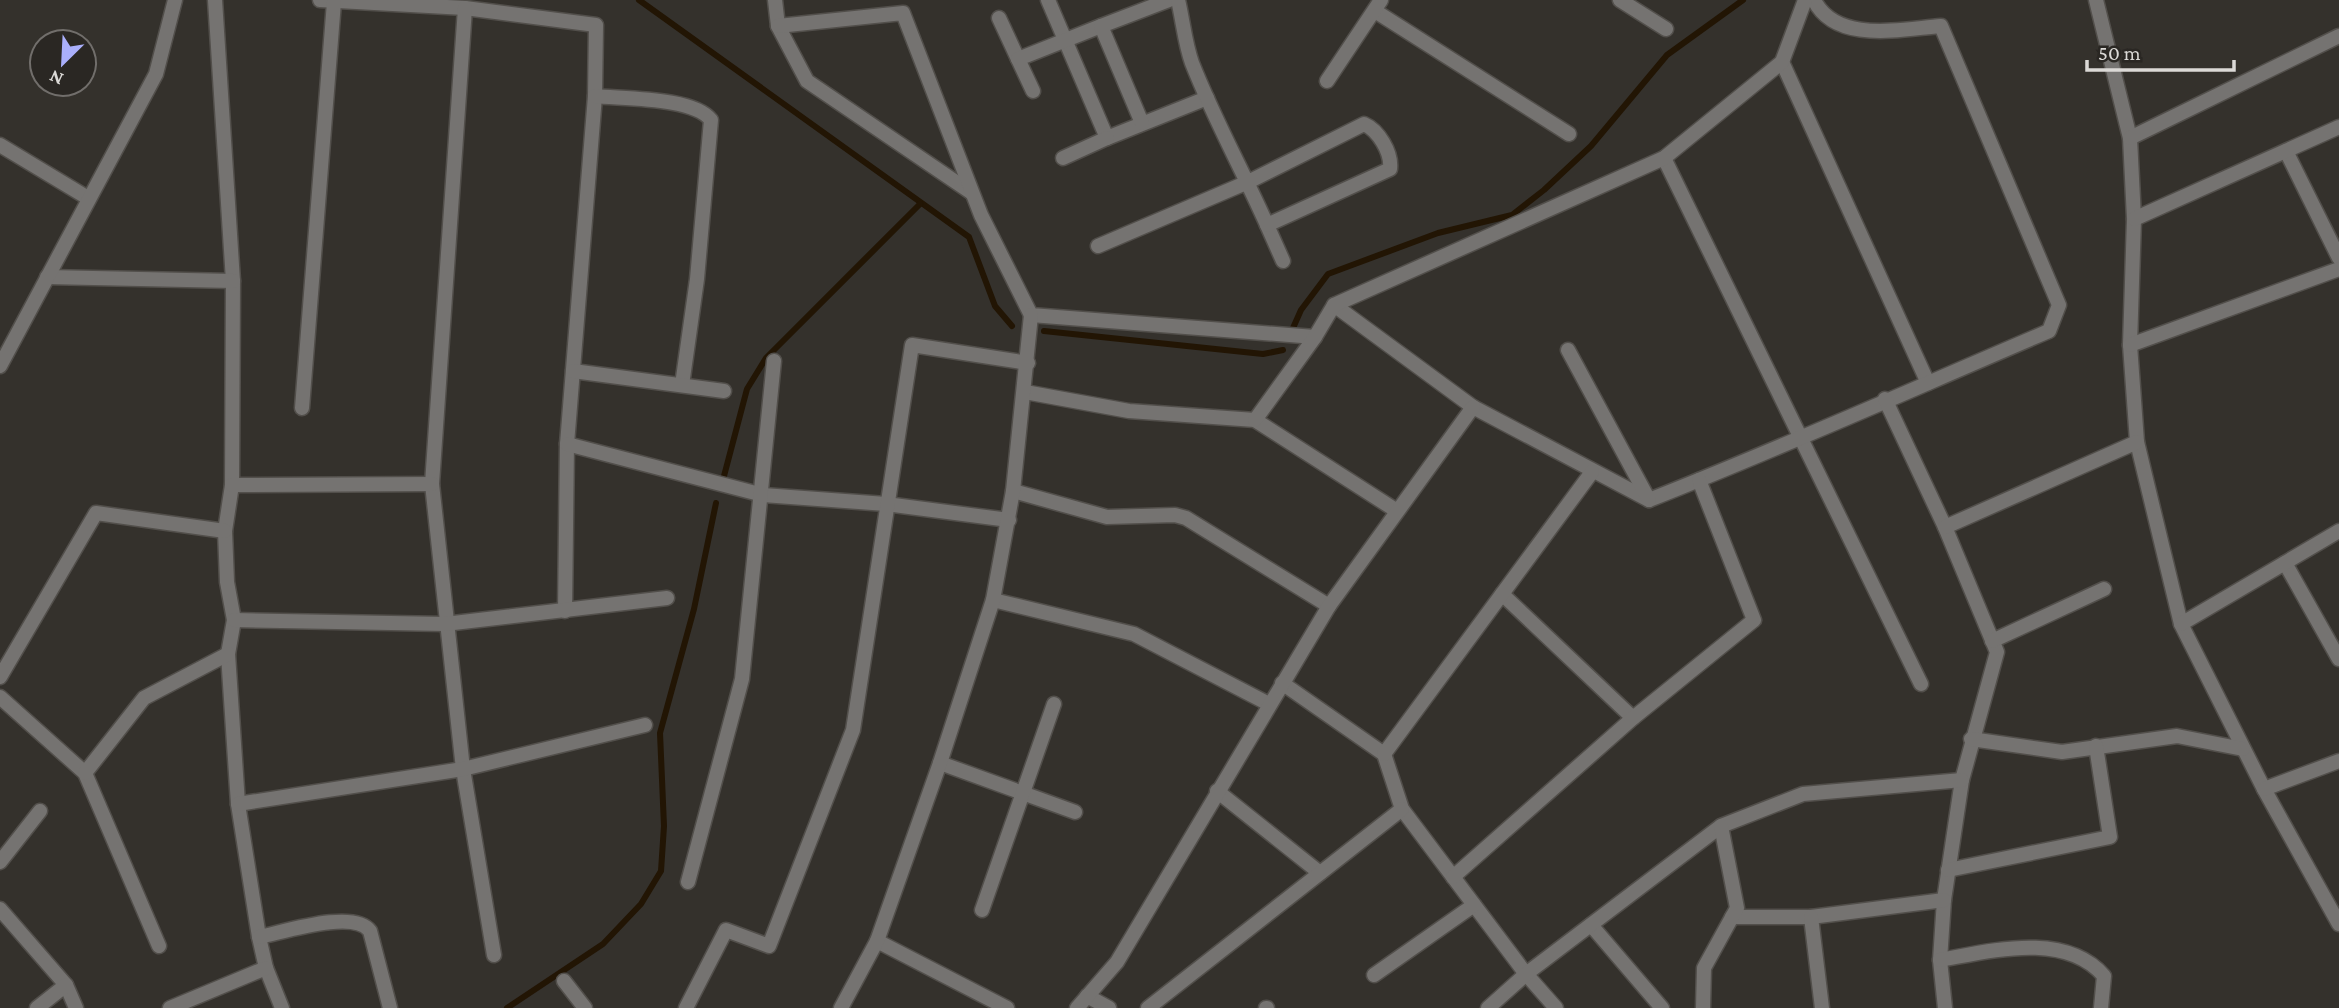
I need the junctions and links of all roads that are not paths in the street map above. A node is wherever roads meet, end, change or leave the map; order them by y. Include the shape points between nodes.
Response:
1 (175, 0) edge
2 (215, 0) edge
3 (775, 0) edge
4 (1048, 0) edge
5 (1169, 0) edge
6 (1178, 0) edge
7 (1620, 0) edge
8 (1805, 0) edge
9 (1814, 0) edge
10 (2096, 0) edge
11 (327, 1) edge
12 (392, 2) edge
13 (1378, 5) edge
14 (500, 7) edge
15 (465, 8) junction
16 (999, 18) dead end
17 (778, 26) junction
18 (1101, 26) junction
19 (1666, 29) dead end
20 (2339, 36) edge
21 (1065, 40) junction
22 (1018, 60) junction
23 (1782, 62) junction
24 (1327, 81) dead end
25 (1033, 91) dead end
26 (595, 96) junction
27 (1208, 98) junction
28 (1142, 123) junction
29 (2339, 127) edge
30 (1569, 134) dead end
31 (1107, 138) junction
32 (2130, 138) junction
33 (0, 145) edge
34 (2286, 151) junction
35 (1063, 158) dead end
36 (1664, 158) junction
37 (1248, 182) junction
38 (972, 193) junction
39 (88, 198) junction
40 (2134, 219) junction
41 (1267, 225) junction
42 (1098, 246) dead end
43 (2339, 258) edge
44 (1283, 261) dead end
45 (2339, 269) edge
46 (47, 277) junction
47 (233, 281) junction
48 (1334, 305) junction
49 (1031, 315) junction
50 (1315, 337) junction
51 (2130, 345) junction
52 (1568, 350) dead end
53 (774, 361) dead end
54 (1028, 363) junction
55 (0, 366) edge
56 (573, 371) junction
57 (1928, 383) junction
58 (682, 385) junction
59 (724, 391) dead end
60 (1025, 392) junction
61 (1885, 399) junction
62 (302, 408) dead end
63 (1473, 408) junction
64 (1255, 420) junction
65 (1802, 440) junction
66 (2137, 442) junction
67 (567, 444) junction
68 (1592, 472) junction
69 (1699, 480) junction
70 (432, 484) junction
71 (232, 485) junction
72 (1013, 491) junction
73 (763, 495) junction
74 (1649, 500) junction
75 (886, 504) junction
76 (1397, 512) junction
77 (1009, 520) junction
78 (1945, 527) junction
79 (225, 531) junction
80 (2339, 531) edge
81 (2285, 563) junction
82 (2104, 589) dead end
83 (1502, 594) junction
84 (667, 598) dead end
85 (993, 600) junction
86 (1328, 606) junction
87 (565, 611) junction
88 (234, 620) junction
89 (445, 624) junction
90 (2181, 624) junction
91 (1992, 641) junction
92 (228, 654) junction
93 (2339, 659) edge
94 (0, 677) edge
95 (1282, 682) junction
96 (1921, 684) dead end
97 (0, 697) edge
98 (1054, 704) dead end
99 (1269, 704) junction
100 (1633, 718) junction
101 (645, 725) dead end
102 (1971, 739) junction
103 (2096, 746) junction
104 (2244, 749) junction
105 (1384, 754) junction
106 (2339, 761) edge
107 (940, 763) junction
108 (463, 769) junction
109 (85, 773) junction
110 (1962, 780) junction
111 (2264, 789) junction
112 (1217, 791) junction
113 (1025, 793) junction
114 (238, 804) junction
115 (1402, 809) junction
116 (40, 811) dead end
117 (1075, 812) dead end
118 (1721, 826) junction
119 (0, 862) edge
120 (1948, 870) junction
121 (1320, 873) junction
122 (1453, 877) junction
123 (688, 882) dead end
124 (1944, 900) junction
125 (1474, 905) junction
126 (0, 909) edge
127 (982, 910) dead end
128 (1732, 917) junction
129 (1811, 917) junction
130 (2339, 924) edge
131 (1591, 925) junction
132 (259, 936) junction
133 (877, 941) junction
134 (159, 946) dead end
135 (494, 955) dead end
136 (1940, 960) junction
137 (266, 968) junction
138 (1526, 974) junction
139 (1374, 975) dead end
140 (564, 981) dead end
141 (66, 985) junction
142 (1087, 996) junction
143 (37, 1008) edge
144 (76, 1008) edge
145 (170, 1008) edge
146 (282, 1008) edge
147 (390, 1008) edge
148 (585, 1008) edge
149 (687, 1008) edge
150 (841, 1008) edge
151 (1007, 1008) edge
152 (1077, 1008) edge
153 (1109, 1008) edge
154 (1148, 1008) edge
155 (1488, 1008) edge
156 (1556, 1008) edge
157 (1662, 1008) edge
158 (1703, 1008) edge
159 (1822, 1008) edge
160 (1945, 1008) edge
161 (2101, 1008) edge

1 - 39 street via 156,74
2 - 47 street
3 - 17 street
4 - 21 street
5 - 18 street
6 - 27 street via 1191,61
7 - 19 street
8 - 23 street
9 - 57 street via 1820,11 1858,31 1941,26 2059,305 2049,331
10 - 32 street
11 - 12 street
11 - 62 street
12 - 15 street
13 - 24 street
13 - 30 street
14 - 15 street
14 - 26 street via 596,25
15 - 70 street
16 - 22 street
17 - 38 street via 807,81
17 - 38 street via 903,13
18 - 21 street
18 - 28 street
20 - 32 street
21 - 22 street
21 - 31 street
22 - 25 street
23 - 36 street
23 - 57 street
26 - 56 street
26 - 58 street via 681,104 696,108 711,120
27 - 28 street
27 - 37 street
28 - 31 street
29 - 34 street
31 - 35 street
32 - 40 street
33 - 39 street
34 - 40 street
34 - 43 street
36 - 48 street
36 - 65 street
37 - 41 street
37 - 41 street via 1364,124 1376,131 1391,161 1385,174
37 - 42 street
38 - 49 street
39 - 46 street
40 - 51 street
41 - 44 street
45 - 51 street
46 - 47 street
46 - 55 street
47 - 71 street
48 - 50 street
48 - 63 street
49 - 50 street
49 - 54 street
50 - 64 street
51 - 66 street
52 - 74 street
53 - 73 street
54 - 60 street
54 - 75 street via 912,345
56 - 58 street
56 - 67 street
57 - 61 street
58 - 59 street
60 - 64 street via 1129,411
60 - 72 street
61 - 65 street
61 - 78 street
63 - 68 street
63 - 76 street
64 - 76 street
65 - 69 street
65 - 96 street
66 - 78 street
66 - 90 street
67 - 73 street
67 - 87 street
68 - 74 street
68 - 83 street
69 - 74 street
69 - 100 street via 1754,620
70 - 71 street
70 - 89 street
71 - 79 street
72 - 77 street
72 - 86 street via 1107,517 1185,518
73 - 75 street
73 - 123 street via 742,679
75 - 77 street
75 - 149 street via 853,730 769,946 726,930
76 - 86 street
77 - 85 street
78 - 91 street
79 - 88 street
79 - 94 street via 96,513
80 - 81 street
81 - 90 street
81 - 93 street
82 - 91 street
83 - 100 street
83 - 105 street
84 - 87 street
85 - 99 street via 1128,633
85 - 107 street
86 - 95 street
87 - 89 street
88 - 89 street
88 - 92 street
89 - 108 street
90 - 104 street
91 - 102 street via 1997,652
92 - 109 street via 144,698
92 - 114 street
95 - 99 street
95 - 105 street
97 - 109 street
98 - 113 street
99 - 112 street
100 - 122 street
101 - 108 street
102 - 103 street via 2062,752
102 - 110 street
103 - 104 street via 2177,736
103 - 120 street via 2110,837
104 - 111 street
105 - 115 street
106 - 111 street
107 - 113 street
107 - 133 street
108 - 114 street
108 - 135 street
109 - 134 street
110 - 118 street via 1802,794
110 - 120 street
111 - 130 street
112 - 121 street
112 - 142 street via 1117,962
113 - 117 street
113 - 127 street
114 - 132 street
115 - 121 street
115 - 122 street
116 - 119 street
118 - 128 street via 1737,908
118 - 131 street
120 - 124 street
121 - 154 street
122 - 125 street
124 - 129 street
124 - 136 street
125 - 138 street
125 - 139 street
126 - 141 street
128 - 129 street
128 - 158 street via 1704,968
129 - 159 street
131 - 138 street
131 - 157 street
132 - 137 street
132 - 147 street via 349,920 366,925
133 - 150 street
133 - 151 street
136 - 160 street
136 - 161 street via 2006,948 2044,948 2093,963 2104,976
137 - 145 street
137 - 146 street
138 - 155 street
138 - 156 street
140 - 148 street
141 - 143 street
141 - 144 street
142 - 152 street
142 - 153 street

